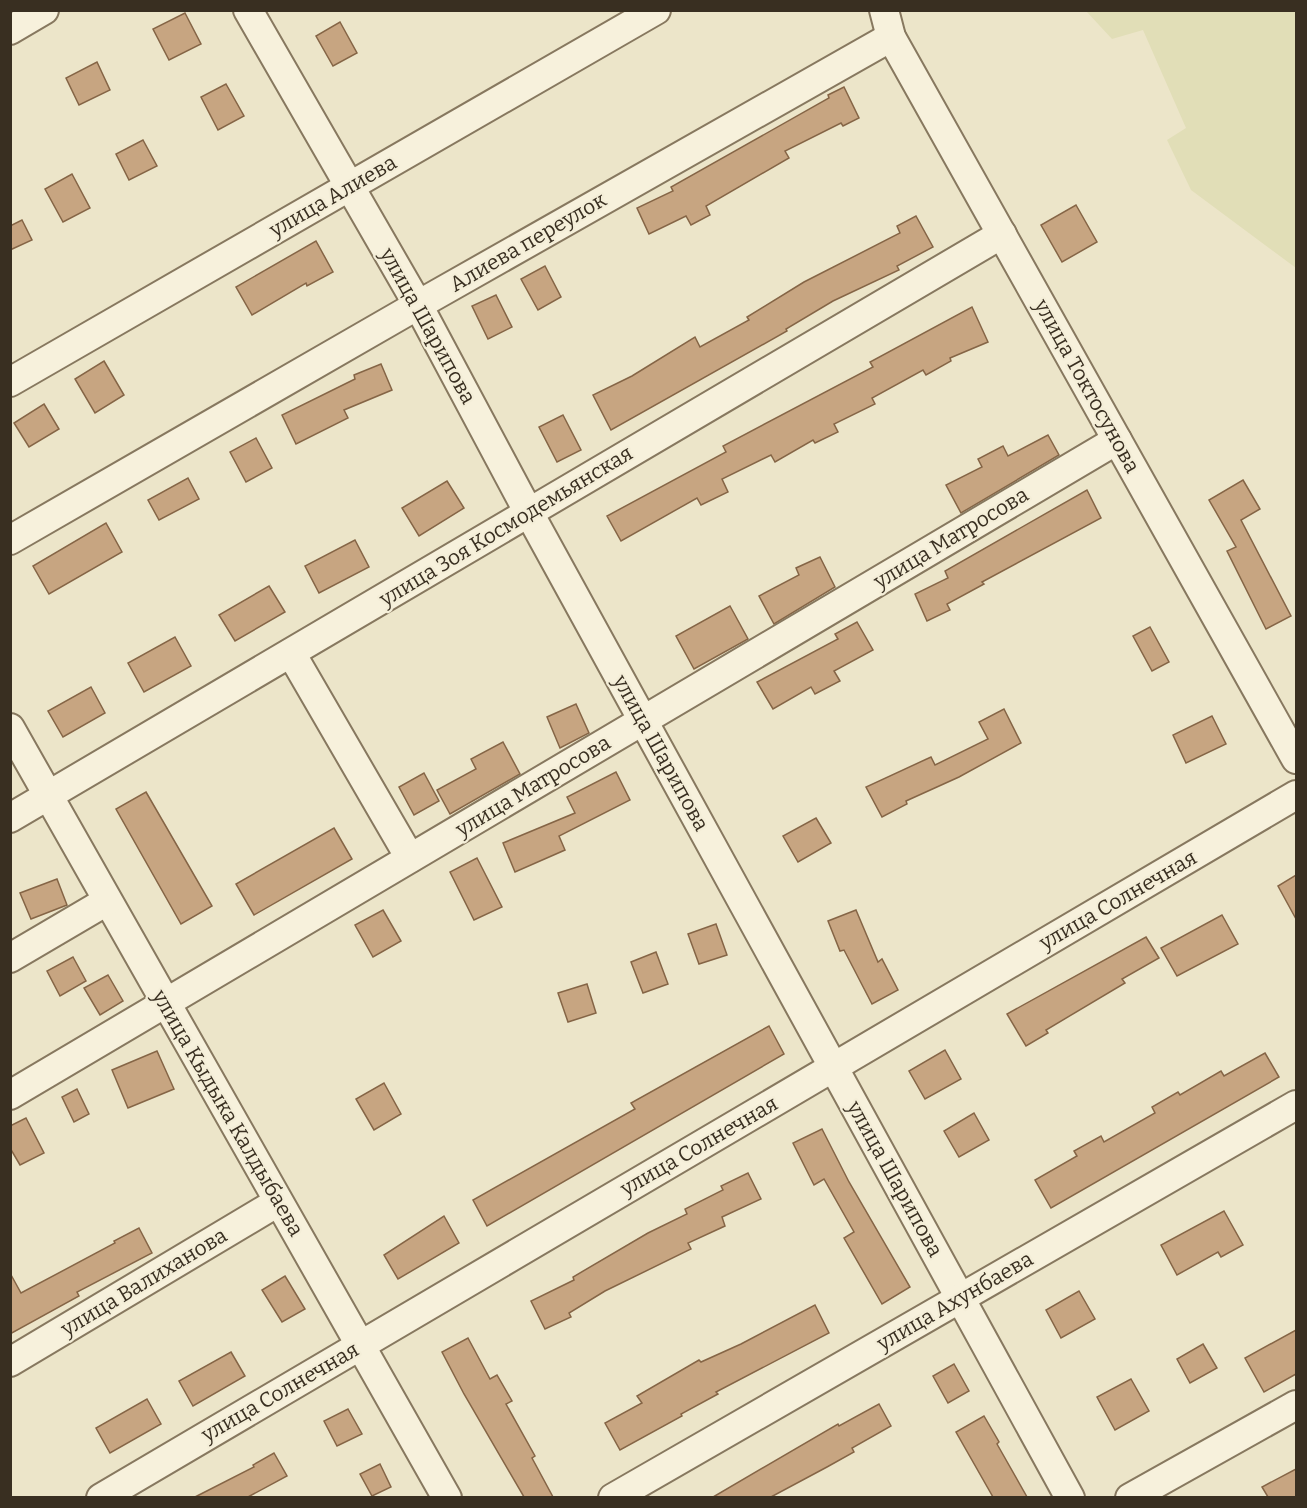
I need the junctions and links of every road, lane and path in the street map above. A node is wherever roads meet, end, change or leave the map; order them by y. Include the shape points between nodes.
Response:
1 (44, 10) edge
2 (248, 10) edge
3 (656, 10) edge
4 (888, 24) edge
5 (10, 30) edge
6 (349, 186) junction
7 (1002, 234) junction
8 (418, 305) junction
9 (10, 382) edge
10 (1117, 440) junction
11 (529, 513) junction
12 (10, 540) edge
13 (291, 653) junction
14 (643, 721) junction
15 (10, 728) edge
16 (1296, 759) edge
17 (1296, 795) edge
18 (48, 797) junction
19 (10, 818) edge
20 (410, 858) junction
21 (107, 901) junction
22 (10, 958) edge
23 (165, 1003) junction
24 (833, 1067) junction
25 (10, 1095) edge
26 (1296, 1105) edge
27 (279, 1202) junction
28 (960, 1298) junction
29 (360, 1345) junction
30 (10, 1362) edge
31 (1296, 1405) edge
32 (100, 1497) edge
33 (447, 1497) edge
34 (613, 1497) edge
35 (1070, 1497) edge
36 (1130, 1497) edge

1 - 5 street
2 - 6 street, улица Шарипова
3 - 6 street, улица Алиева
4 - 7 street, улица Токтосунова
4 - 8 street, Алиева переулок
6 - 8 street, улица Шарипова
6 - 9 street, улица Алиева
7 - 10 street, улица Токтосунова
7 - 11 street, улица Зоя Космодемьянская
8 - 11 street, улица Шарипова
8 - 12 street, Алиева переулок
10 - 14 street, улица Матросова
10 - 16 street, улица Токтосунова
11 - 13 street, улица Зоя Космодемьянская
11 - 14 street, улица Шарипова
13 - 18 street, улица Зоя Космодемьянская
13 - 20 street
14 - 20 street, улица Матросова
14 - 24 street, улица Шарипова
15 - 18 street, улица Кыдыка Калдыбаева
17 - 24 street, улица Солнечная
18 - 19 street, улица Зоя Космодемьянская
18 - 21 street, улица Кыдыка Калдыбаева
20 - 23 street, улица Матросова
21 - 22 street
21 - 23 street, улица Кыдыка Калдыбаева
23 - 25 street, улица Матросова
23 - 27 street, улица Кыдыка Калдыбаева
24 - 28 street, улица Шарипова
24 - 29 street, улица Солнечная
26 - 28 street, улица Ахунбаева
27 - 29 street, улица Кыдыка Калдыбаева
27 - 30 street, улица Валиханова
28 - 34 street, улица Ахунбаева
28 - 35 street, улица Шарипова
29 - 32 street, улица Солнечная
29 - 33 street, улица Кыдыка Калдыбаева
31 - 36 street

